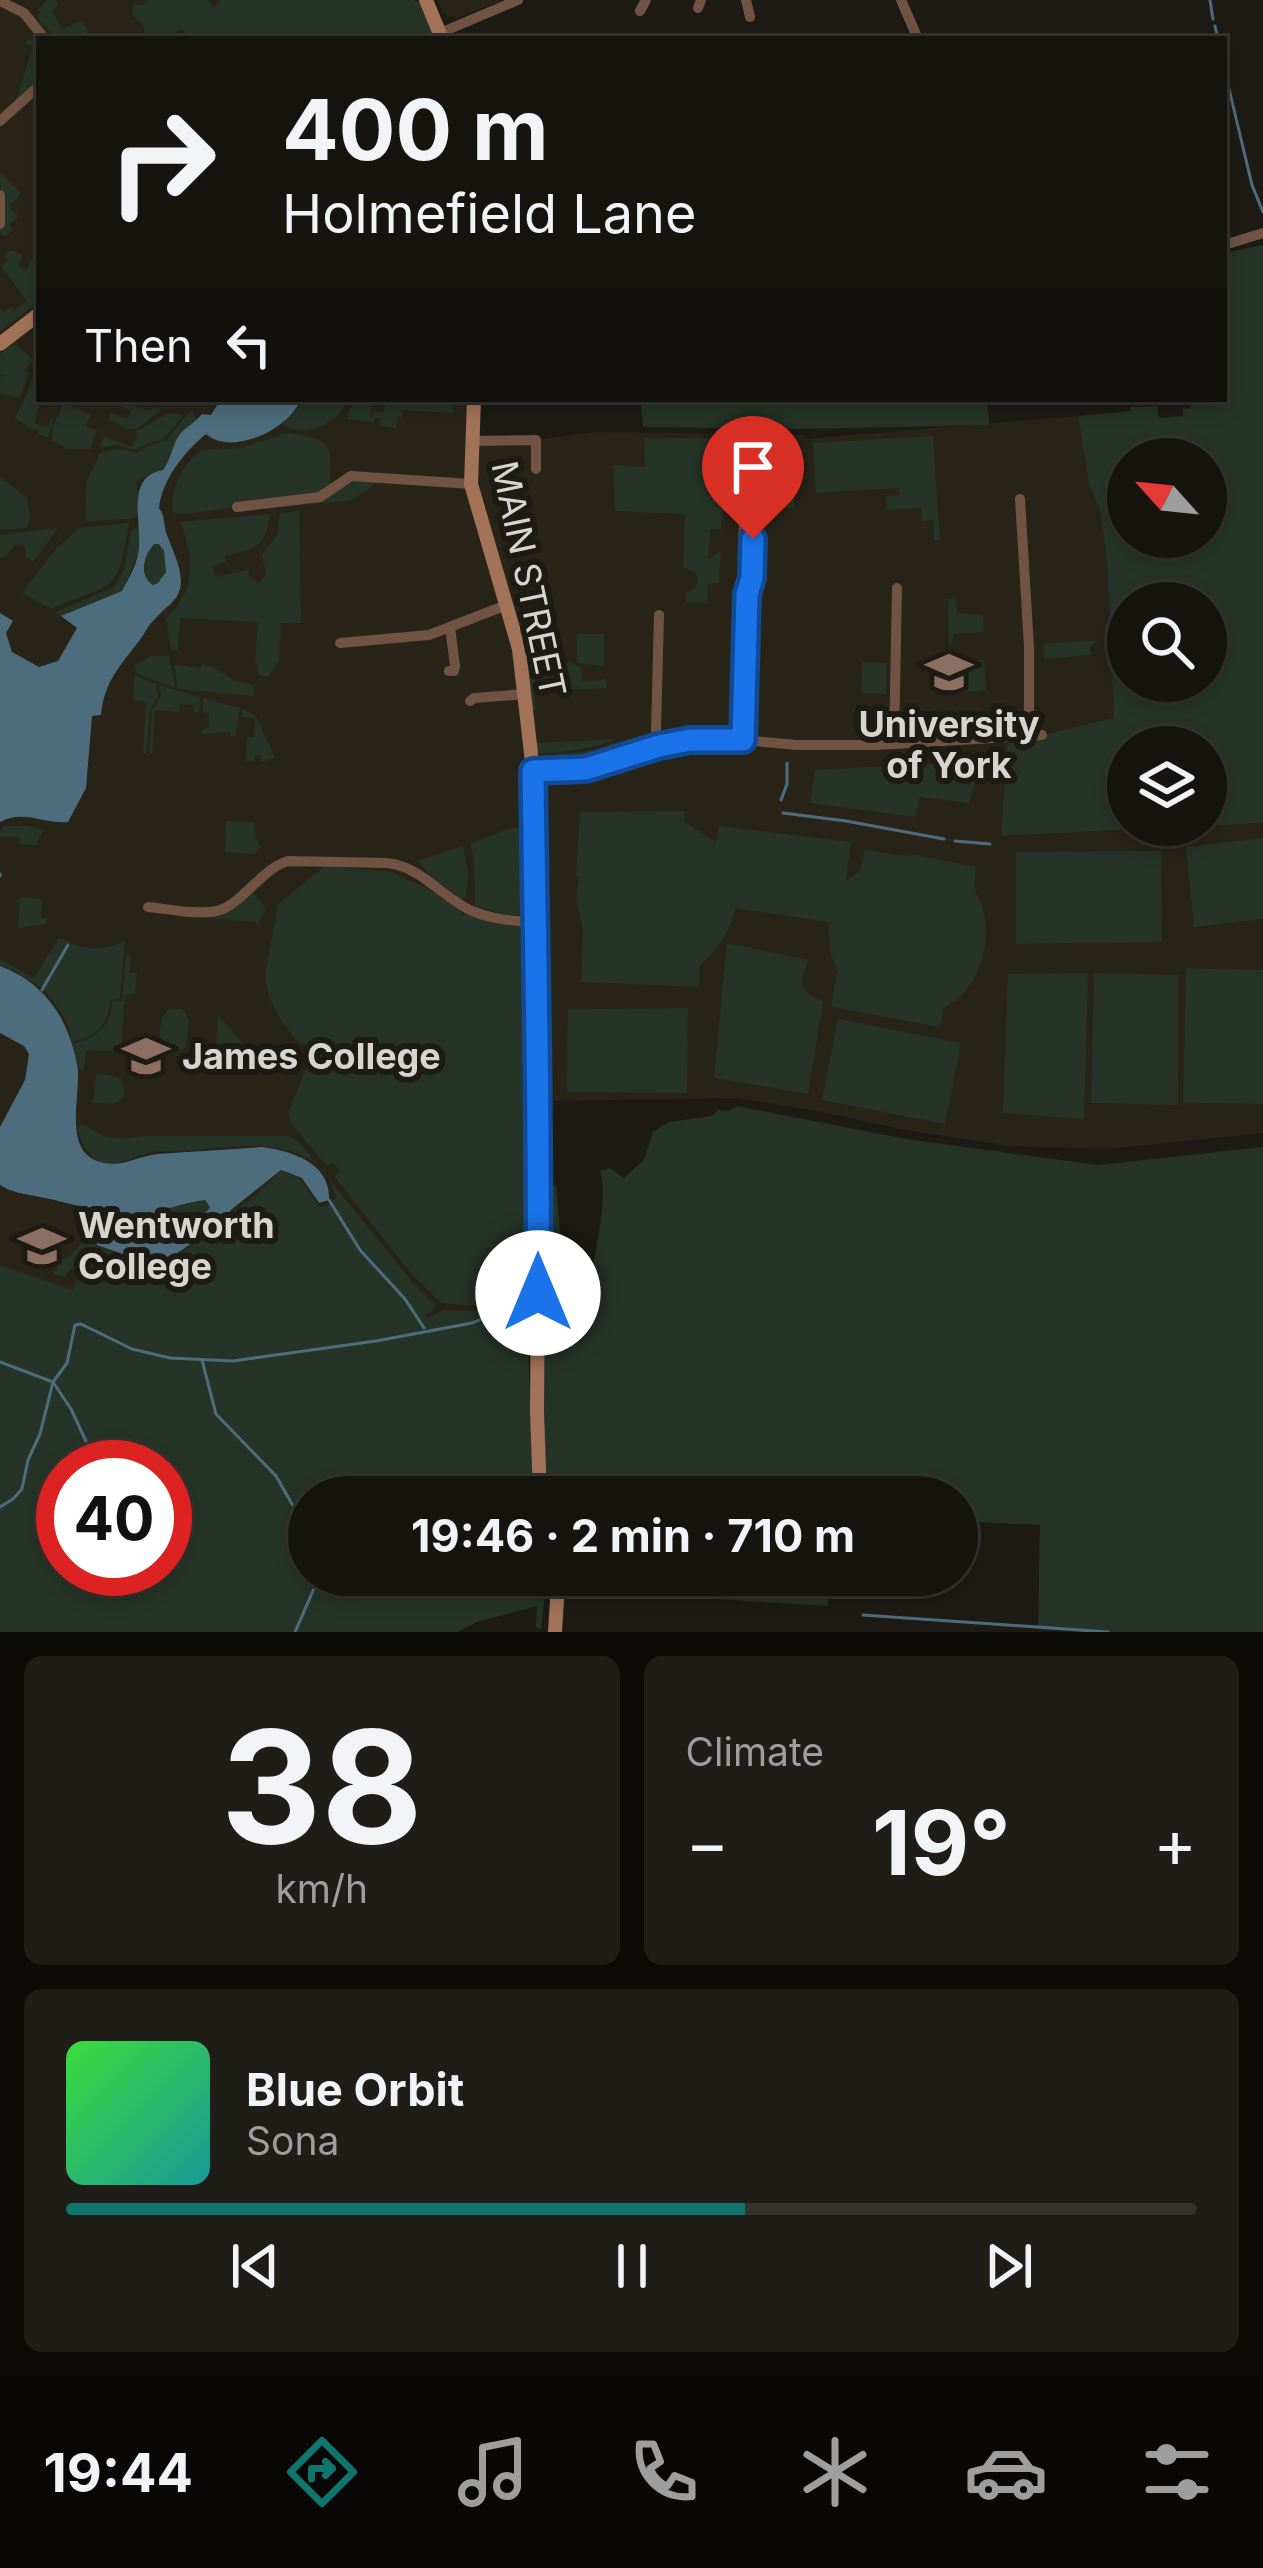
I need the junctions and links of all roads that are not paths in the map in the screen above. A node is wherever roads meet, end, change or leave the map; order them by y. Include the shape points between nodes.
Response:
1 (35, 0) edge
2 (426, 0) edge
3 (518, 0) edge
4 (746, 0) edge
5 (901, 0) edge
6 (0, 1) edge
7 (24, 13) junction
8 (750, 17) dead end
9 (43, 36) edge
10 (441, 36) edge
11 (917, 36) edge
12 (36, 89) edge
13 (0, 121) edge
14 (0, 195) edge
15 (0, 224) edge
16 (1263, 233) edge
17 (1227, 244) edge
18 (36, 316) edge
19 (0, 344) edge
20 (474, 402) edge
21 (471, 441) junction
22 (536, 469) dead end
23 (471, 484) junction
24 (1020, 499) dead end
25 (237, 507) dead end
26 (744, 524) dead end
27 (897, 588) dead end
28 (505, 606) junction
29 (659, 615) dead end
30 (450, 627) junction
31 (340, 643) dead end
32 (449, 671) dead end
33 (526, 694) junction
34 (470, 701) dead end
35 (743, 740) junction
36 (894, 743) junction
37 (659, 746) junction
38 (533, 771) junction
39 (148, 907) dead end
40 (534, 922) junction
41 (539, 1476) edge
42 (557, 1596) edge
43 (555, 1632) edge

1 - 7 street
2 - 10 street
3 - 10 street
4 - 8 street
5 - 11 street
6 - 7 street
7 - 9 street
12 - 13 street
14 - 15 street
16 - 17 street
18 - 19 street
20 - 21 street, MAIN STREET
21 - 22 street via 536,440
21 - 23 street, MAIN STREET
23 - 25 street via 351,476 320,497
23 - 28 street, MAIN STREET
24 - 36 street via 1035,735
26 - 35 street via 743,539 753,539
27 - 36 street
28 - 30 street
28 - 33 street, MAIN STREET
29 - 37 street
30 - 31 street
30 - 32 street
33 - 34 street
33 - 38 street, MAIN STREET
35 - 36 street
35 - 37 street
37 - 38 street via 586,769
38 - 40 street, MAIN STREET
39 - 40 street via 227,907 288,860 387,863 402,864 482,916
40 - 41 street, MAIN STREET
42 - 43 street

